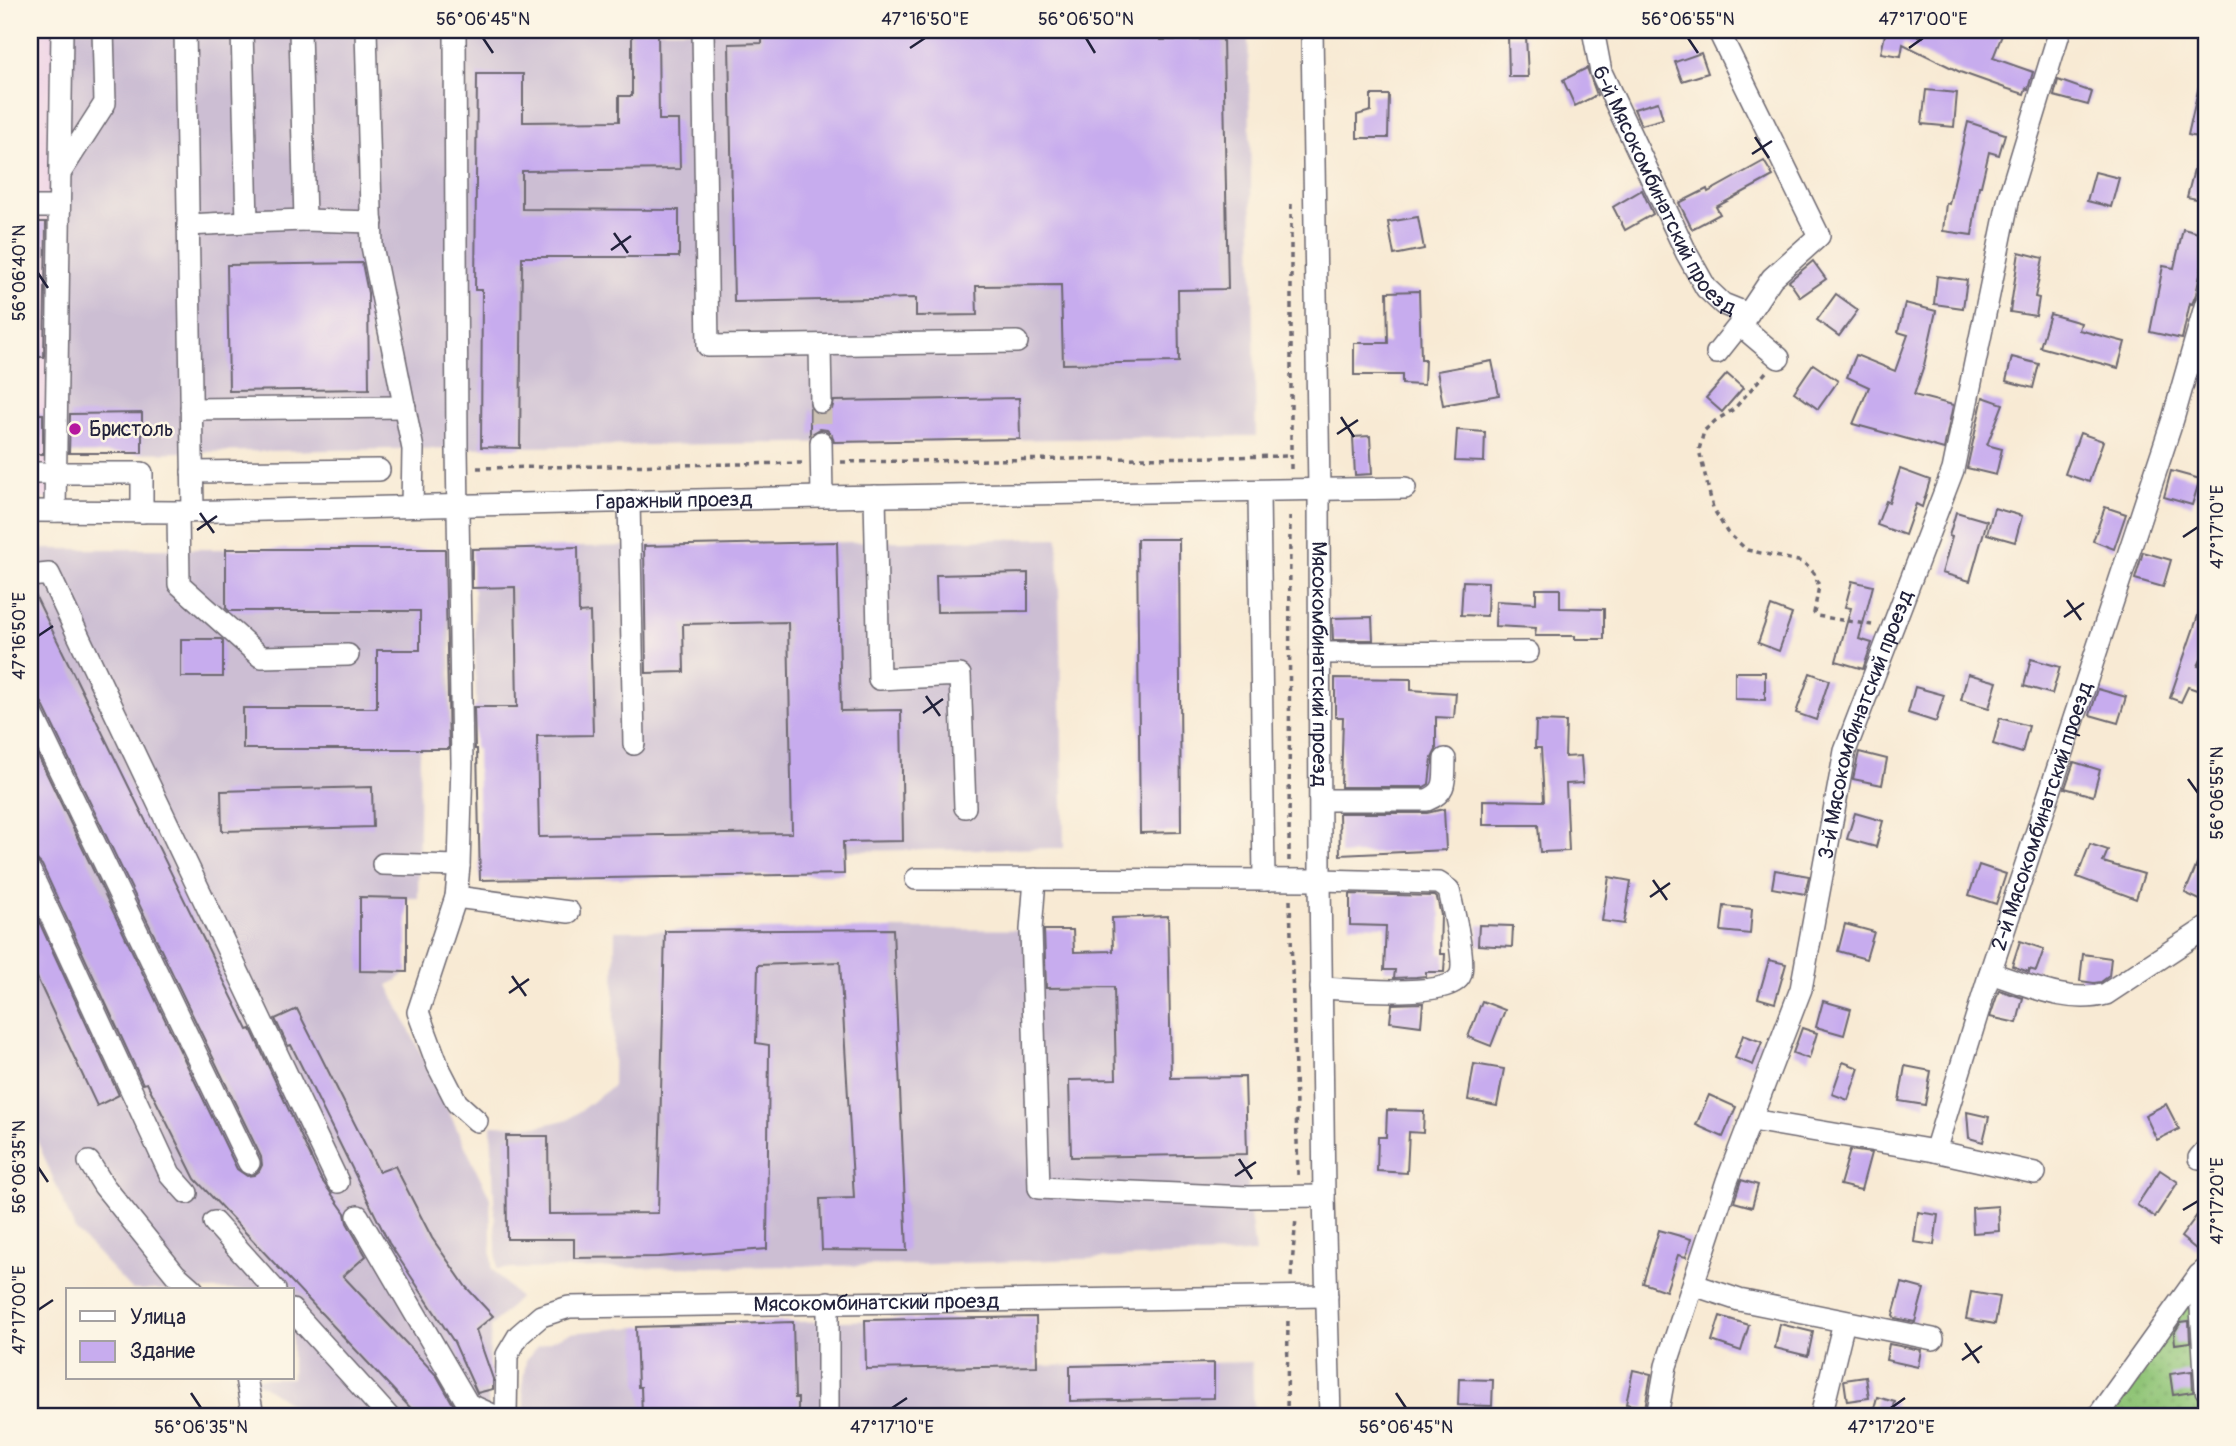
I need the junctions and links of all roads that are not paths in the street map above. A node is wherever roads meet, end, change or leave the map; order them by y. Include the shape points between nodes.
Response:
1 (62, 30) edge
2 (103, 30) edge
3 (185, 30) edge
4 (242, 30) edge
5 (300, 30) edge
6 (366, 30) edge
7 (456, 30) edge
8 (703, 30) edge
9 (1312, 30) edge
10 (1593, 30) edge
11 (1718, 30) edge
12 (2060, 30) edge
13 (60, 173) junction
14 (30, 206) edge
15 (59, 207) junction
16 (305, 220) junction
17 (247, 222) junction
18 (372, 222) junction
19 (188, 225) junction
20 (2206, 303) edge
21 (1744, 319) junction
22 (1017, 342) dead end
23 (820, 345) junction
24 (1717, 353) dead end
25 (1779, 358) road end
26 (821, 401) tunnel mouth
27 (405, 407) junction
28 (191, 409) junction
29 (821, 452) tunnel mouth
30 (379, 470) dead end
31 (192, 472) junction
32 (30, 473) edge
33 (55, 473) junction
34 (1405, 488) dead end
35 (1319, 490) junction
36 (1259, 491) junction
37 (874, 496) junction
38 (822, 497) junction
39 (629, 501) junction
40 (458, 505) junction
41 (412, 506) junction
42 (30, 511) edge
43 (55, 511) junction
44 (185, 511) junction
45 (142, 512) junction
46 (30, 576) edge
47 (1319, 653) junction
48 (1528, 653) dead end
49 (348, 655) dead end
50 (30, 709) edge
51 (634, 744) dead end
52 (1446, 759) dead end
53 (1320, 800) junction
54 (965, 807) dead end
55 (383, 864) dead end
56 (459, 866) junction
57 (30, 871) edge
58 (916, 879) dead end
59 (1035, 879) junction
60 (1264, 880) junction
61 (1320, 880) junction
62 (456, 897) junction
63 (569, 912) dead end
64 (2206, 928) edge
65 (1990, 973) junction
66 (1321, 988) junction
67 (477, 1121) dead end
68 (1752, 1121) junction
69 (1935, 1151) junction
70 (89, 1163) dead end
71 (249, 1163) dead end
72 (2035, 1173) dead end
73 (338, 1182) dead end
74 (187, 1193) dead end
75 (1324, 1196) junction
76 (359, 1216) dead end
77 (214, 1222) dead end
78 (2203, 1272) edge
79 (1694, 1285) junction
80 (264, 1287) edge
81 (191, 1288) edge
82 (1327, 1296) junction
83 (828, 1302) junction
84 (294, 1312) edge
85 (1843, 1322) junction
86 (1933, 1339) dead end
87 (246, 1380) edge
88 (2206, 1390) edge
89 (253, 1416) edge
90 (388, 1416) edge
91 (495, 1416) edge
92 (506, 1416) edge
93 (828, 1416) edge
94 (1330, 1416) edge
95 (1657, 1416) edge
96 (1821, 1416) edge
97 (2098, 1416) edge

1 - 13 street
2 - 13 street via 105,103
3 - 19 street
4 - 17 street
5 - 16 street
6 - 18 street
7 - 40 street
8 - 23 street via 708,346
9 - 35 street, Мясокомбинатский проезд
10 - 21 street, 6-й Мясокомбинатский проезд via 1601,72 1687,254 1706,288
11 - 21 street, 6-й Мясокомбинатский проезд via 1819,236 1772,278
12 - 68 street, 3-й Мясокомбинатский проезд via 2009,197 1953,470 1845,751 1801,989
13 - 15 street
14 - 15 street
15 - 33 street
16 - 17 street
16 - 18 street
17 - 19 street
18 - 27 street via 372,246
19 - 28 street
20 - 65 street, 2-й Мясокомбинатский проезд via 2174,419
21 - 24 street
21 - 25 street
22 - 23 street
23 - 26 street
27 - 28 street
27 - 41 street via 413,449
28 - 31 street
29 - 38 street
30 - 31 street
31 - 44 street
32 - 33 street
33 - 43 street
33 - 45 street via 142,473
34 - 35 street, Гаражный проезд
35 - 36 street, Гаражный проезд
35 - 47 street, Мясокомбинатский проезд
36 - 37 street, Гаражный проезд
36 - 60 street
37 - 38 street, Гаражный проезд
37 - 54 street via 879,679 960,675
38 - 39 street, Гаражный проезд
39 - 40 street, Гаражный проезд
39 - 51 street
40 - 41 street, Гаражный проезд
40 - 56 street
41 - 44 street, Гаражный проезд
42 - 43 street, Гаражный проезд
43 - 45 street, Гаражный проезд
44 - 45 street, Гаражный проезд
44 - 49 street via 179,584 261,657
46 - 73 street via 49,574
47 - 48 street
47 - 53 street, Мясокомбинатский проезд
50 - 71 street
52 - 53 street via 1444,785 1438,796 1427,800
53 - 61 street, Мясокомбинатский проезд
55 - 56 street
56 - 62 street
57 - 74 street via 170,1174
58 - 59 street
59 - 60 street
59 - 75 street via 1031,930 1039,1188
60 - 61 street
61 - 66 street, Мясокомбинатский проезд
61 - 66 street via 1438,883 1449,890 1461,972 1458,979 1441,988
62 - 63 street
62 - 67 street via 418,1012 457,1103
64 - 65 street via 2106,994 2092,998 2070,997
65 - 69 street, 2-й Мясокомбинатский проезд
66 - 75 street, Мясокомбинатский проезд
68 - 69 street
68 - 79 street, 3-й Мясокомбинатский проезд via 1727,1181
69 - 72 street
70 - 81 street
75 - 82 street, Мясокомбинатский проезд
76 - 91 street via 468,1404
77 - 80 street
78 - 88 street
78 - 97 street
79 - 85 street via 1739,1300
79 - 95 street, 3-й Мясокомбинатский проезд via 1666,1366
82 - 83 street, Мясокомбинатский проезд
82 - 94 street, Мясокомбинатский проезд
83 - 92 street, Мясокомбинатский проезд via 569,1307 541,1316 519,1335 506,1355
83 - 93 street
84 - 90 street
85 - 86 street
85 - 96 street
87 - 89 street

